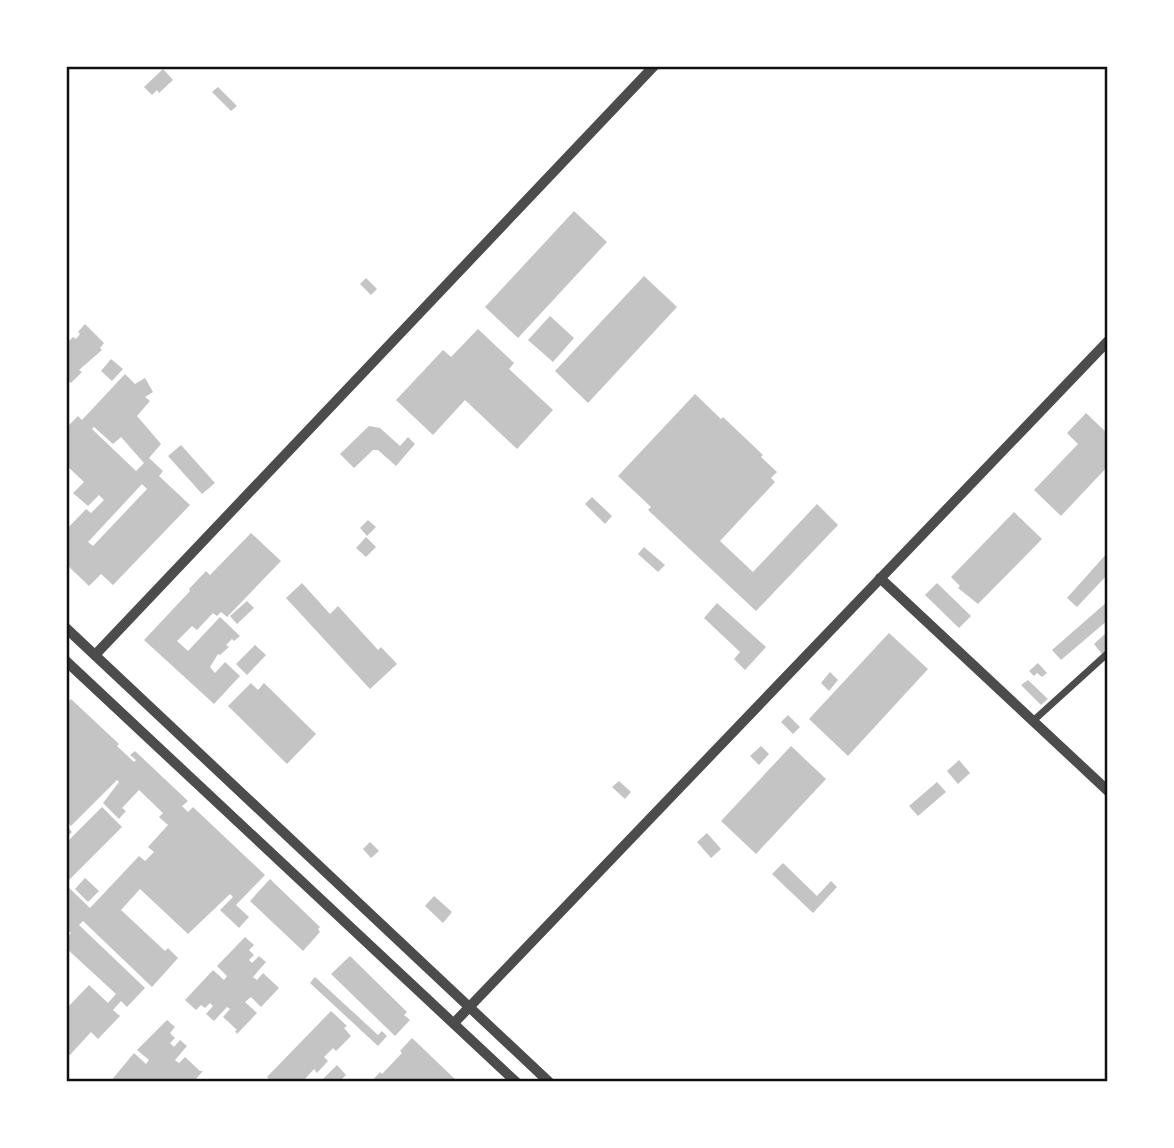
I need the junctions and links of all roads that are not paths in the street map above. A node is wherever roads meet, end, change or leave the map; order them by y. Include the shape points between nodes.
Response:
1 (654, 66) edge
2 (1108, 341) edge
3 (880, 578) junction
4 (66, 628) edge
5 (1108, 653) edge
6 (95, 655) junction
7 (66, 661) edge
8 (1032, 721) junction
9 (1108, 791) edge
10 (469, 1007) junction
11 (454, 1023) junction
12 (516, 1082) edge
13 (549, 1082) edge

1 - 6 street
2 - 3 street
3 - 8 street
3 - 10 street
4 - 6 street
5 - 8 street
6 - 10 street
7 - 11 street
8 - 9 street
10 - 11 street
10 - 13 street
11 - 12 street

